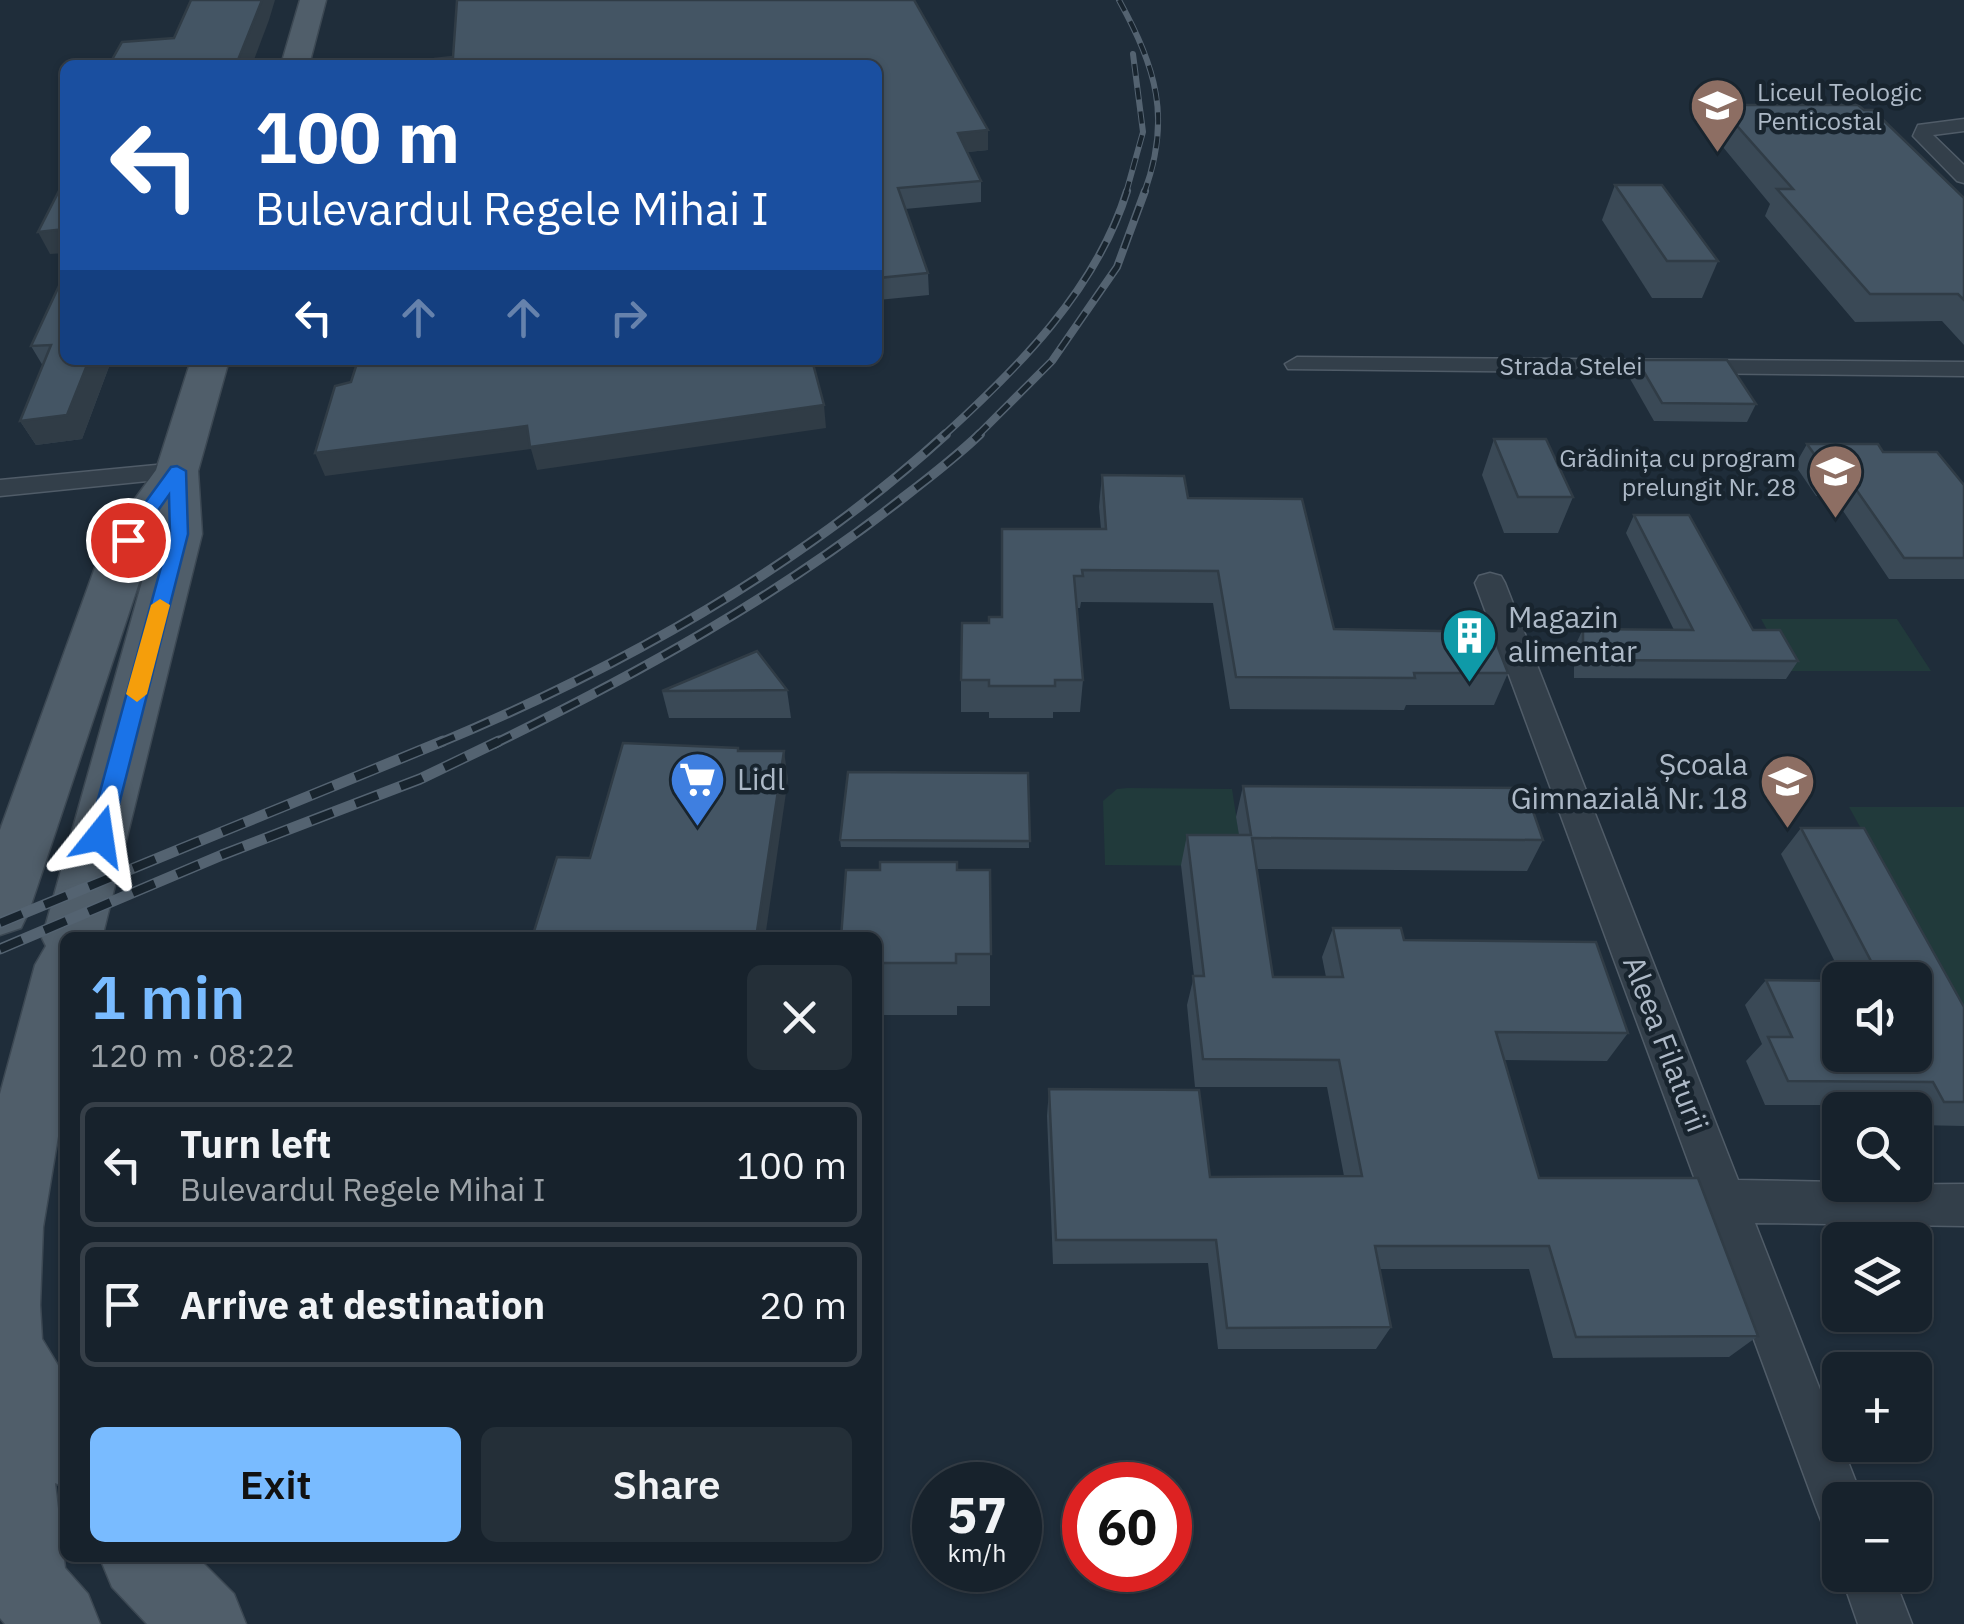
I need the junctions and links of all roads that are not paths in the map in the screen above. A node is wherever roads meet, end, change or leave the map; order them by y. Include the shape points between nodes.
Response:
1 (313, 0) edge
2 (296, 60) edge
3 (1964, 125) edge
4 (1964, 176) edge
5 (1298, 364) dead end
6 (209, 365) edge
7 (1964, 368) edge
8 (177, 471) junction
9 (0, 488) edge
10 (1490, 583) dead end
11 (0, 911) edge
12 (74, 932) edge
13 (60, 984) edge
14 (1725, 1201) junction
15 (1964, 1205) edge
16 (4, 1346) junction
17 (60, 1440) edge
18 (1832, 1482) edge
19 (145, 1562) edge
20 (1873, 1592) edge
21 (28, 1594) edge
22 (204, 1624) edge
23 (1885, 1624) edge

1 - 2 main road
3 - 4 street via 1934,125 1924,136
5 - 7 street, Strada Stelei
6 - 8 main road
8 - 9 street
8 - 11 main road via 128,540
8 - 12 main road via 179,534
10 - 14 street, Aleea Filaturii
13 - 16 main road via 27,1108 5,1264
14 - 15 street
14 - 18 street, Aleea Filaturii
16 - 17 main road
16 - 21 main road
19 - 22 main road
20 - 23 street

